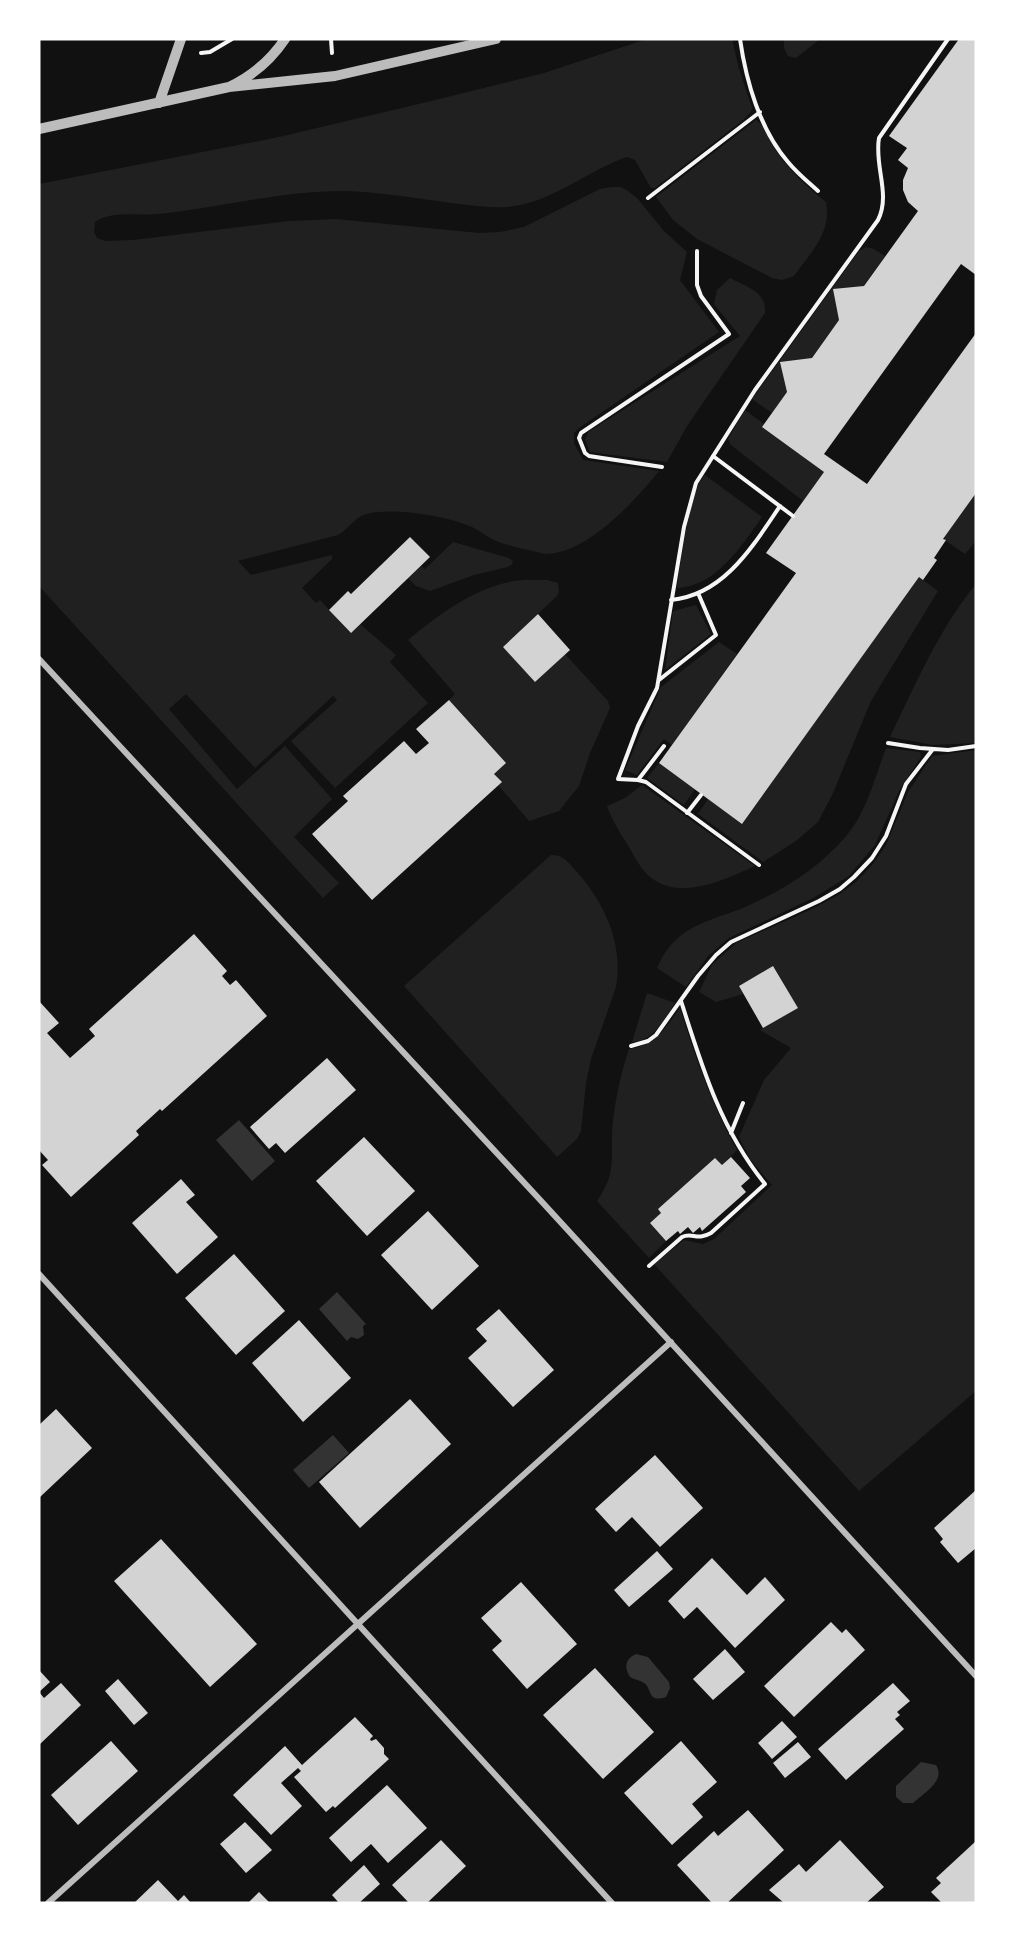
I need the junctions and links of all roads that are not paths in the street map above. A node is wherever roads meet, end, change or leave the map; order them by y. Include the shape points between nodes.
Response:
1 (181, 39) edge
2 (285, 39) edge
3 (496, 39) edge
4 (230, 87) junction
5 (159, 103) junction
6 (39, 129) edge
7 (39, 659) edge
8 (39, 1274) edge
9 (671, 1342) junction
10 (358, 1624) junction
11 (976, 1676) edge
12 (48, 1903) edge
13 (612, 1903) edge

1 - 5 street
2 - 4 street via 258,69
3 - 4 street via 335,76
4 - 5 street
5 - 6 street
7 - 9 street
8 - 10 street
9 - 10 street
9 - 11 street
10 - 12 street
10 - 13 street

